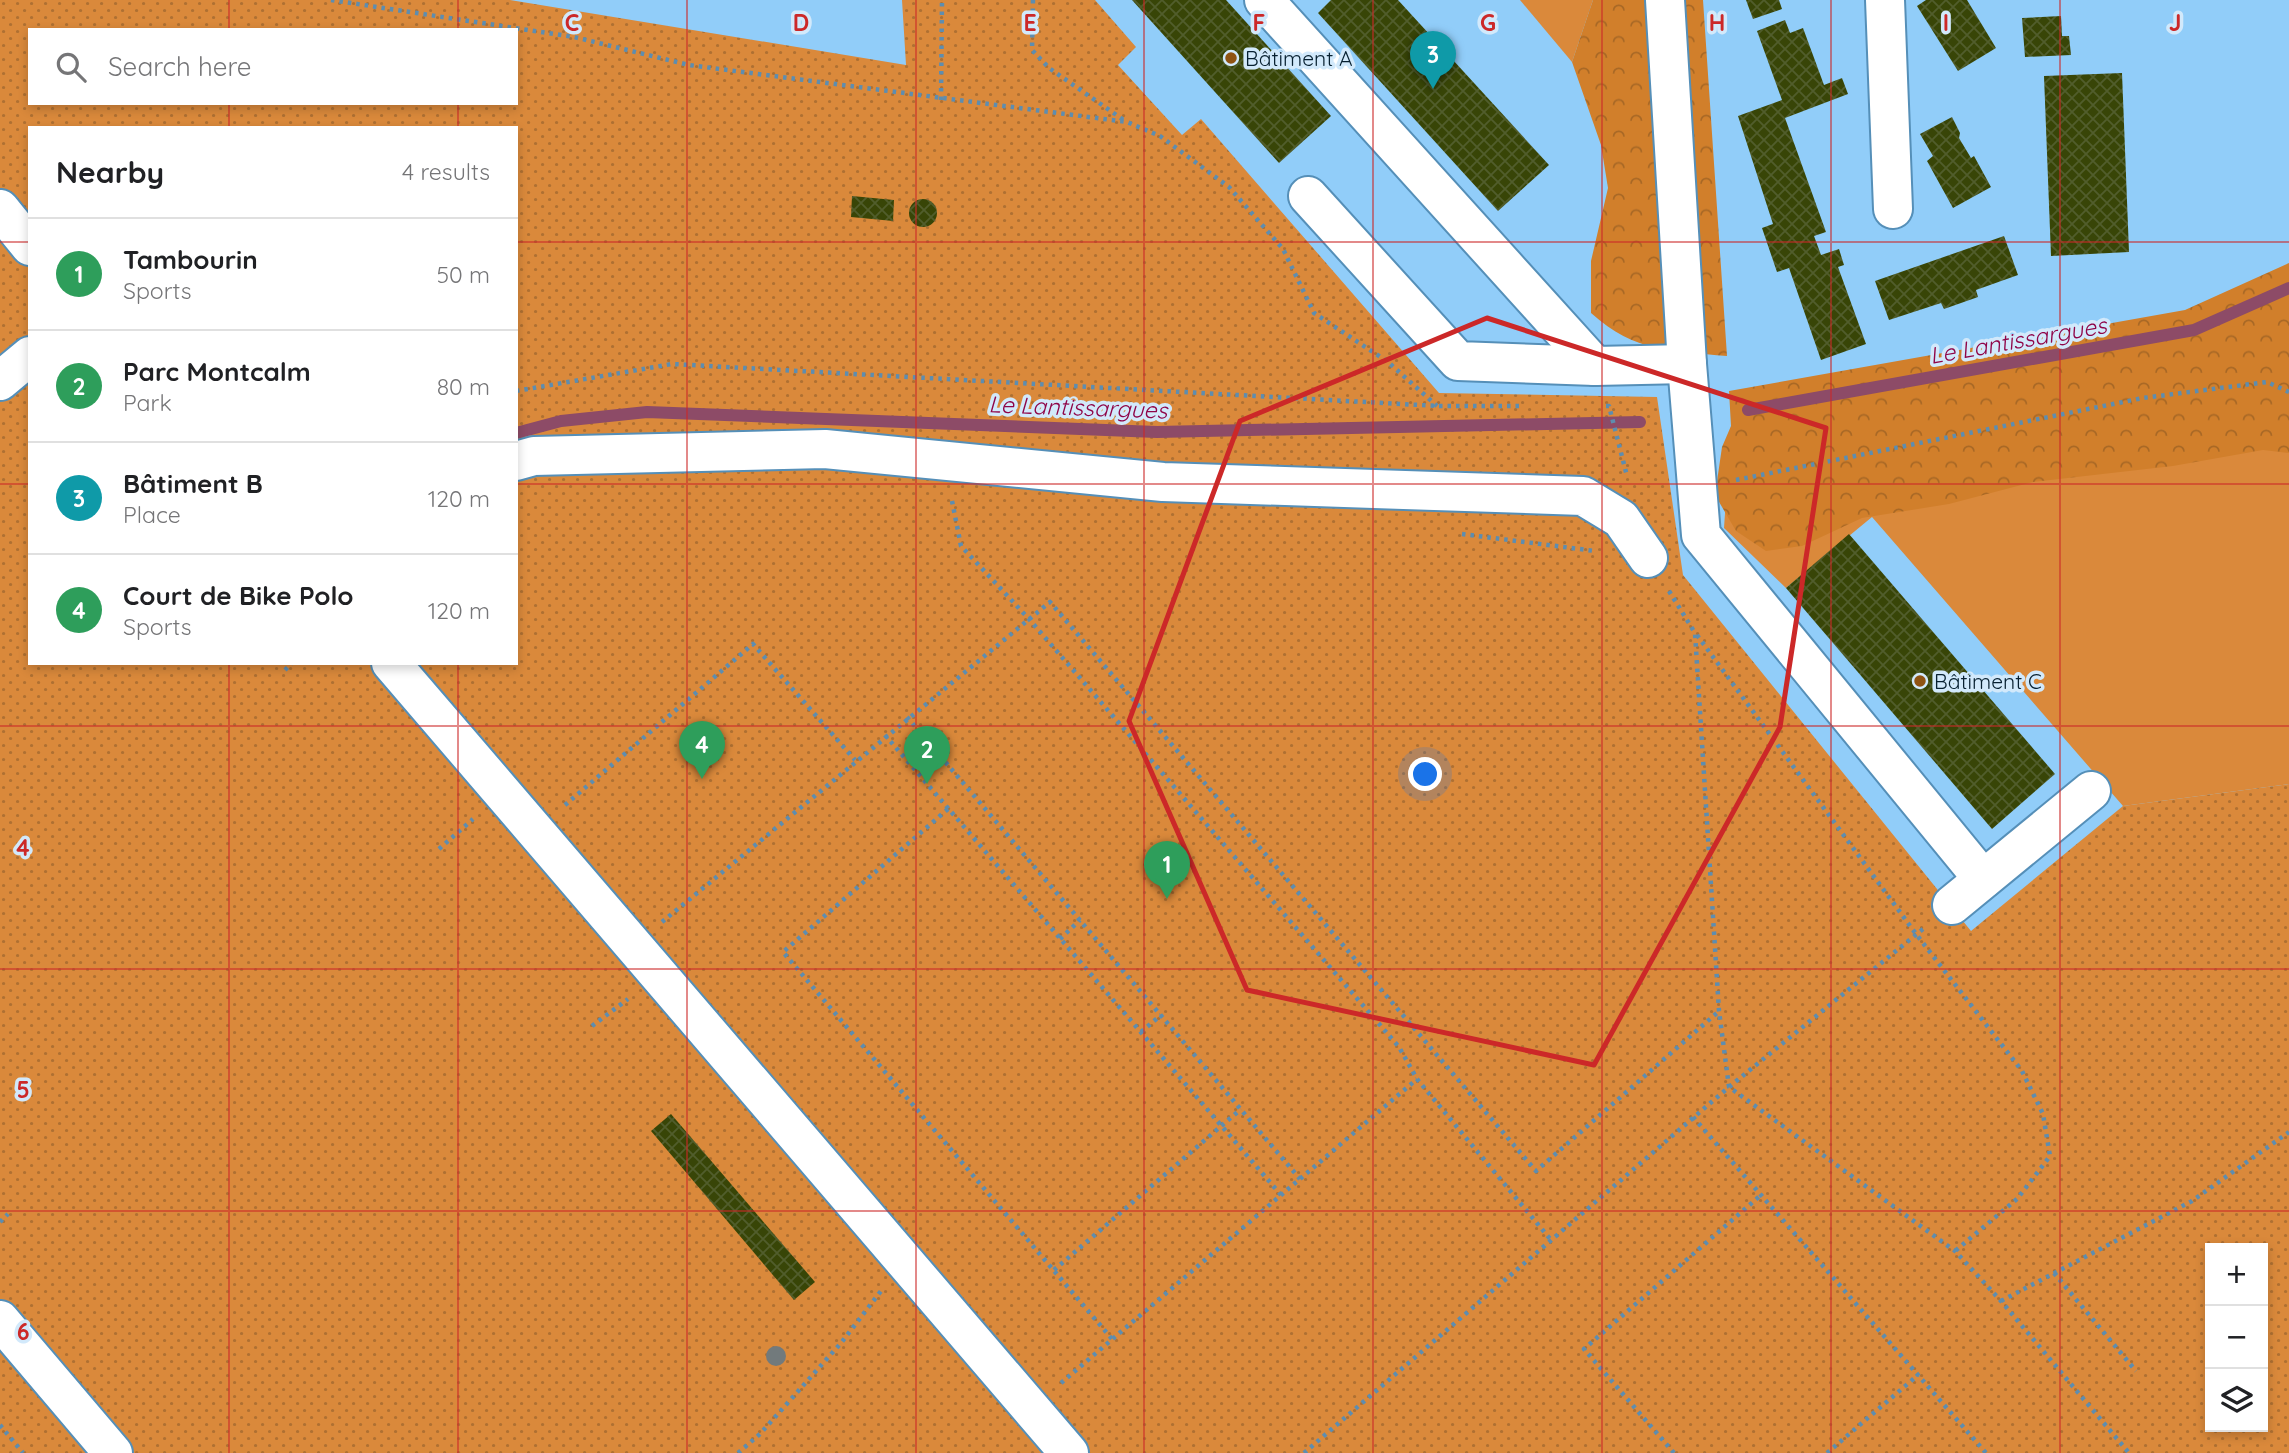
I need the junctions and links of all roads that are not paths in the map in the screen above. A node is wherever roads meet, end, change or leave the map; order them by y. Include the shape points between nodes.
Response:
1 (1264, 0) edge
2 (1665, 0) edge
3 (1885, 0) edge
4 (1308, 196) dead end
5 (0, 209) edge
6 (1893, 209) dead end
7 (28, 244) edge
8 (28, 358) edge
9 (1687, 364) junction
10 (1595, 366) junction
11 (0, 381) edge
12 (518, 460) edge
13 (1648, 558) road end
14 (393, 665) edge
15 (2091, 791) dead end
16 (1983, 879) junction
17 (1952, 905) road end
18 (0, 1320) edge
19 (113, 1453) edge
20 (1069, 1453) edge

1 - 10 street
2 - 9 street
3 - 6 street
4 - 10 street via 1458,361
5 - 7 street
8 - 11 street
9 - 10 street
9 - 16 street via 1701,535
12 - 13 street via 534,456 825,449 1163,482 1583,496 1621,519
14 - 20 street
15 - 16 street
16 - 17 street
18 - 19 street

